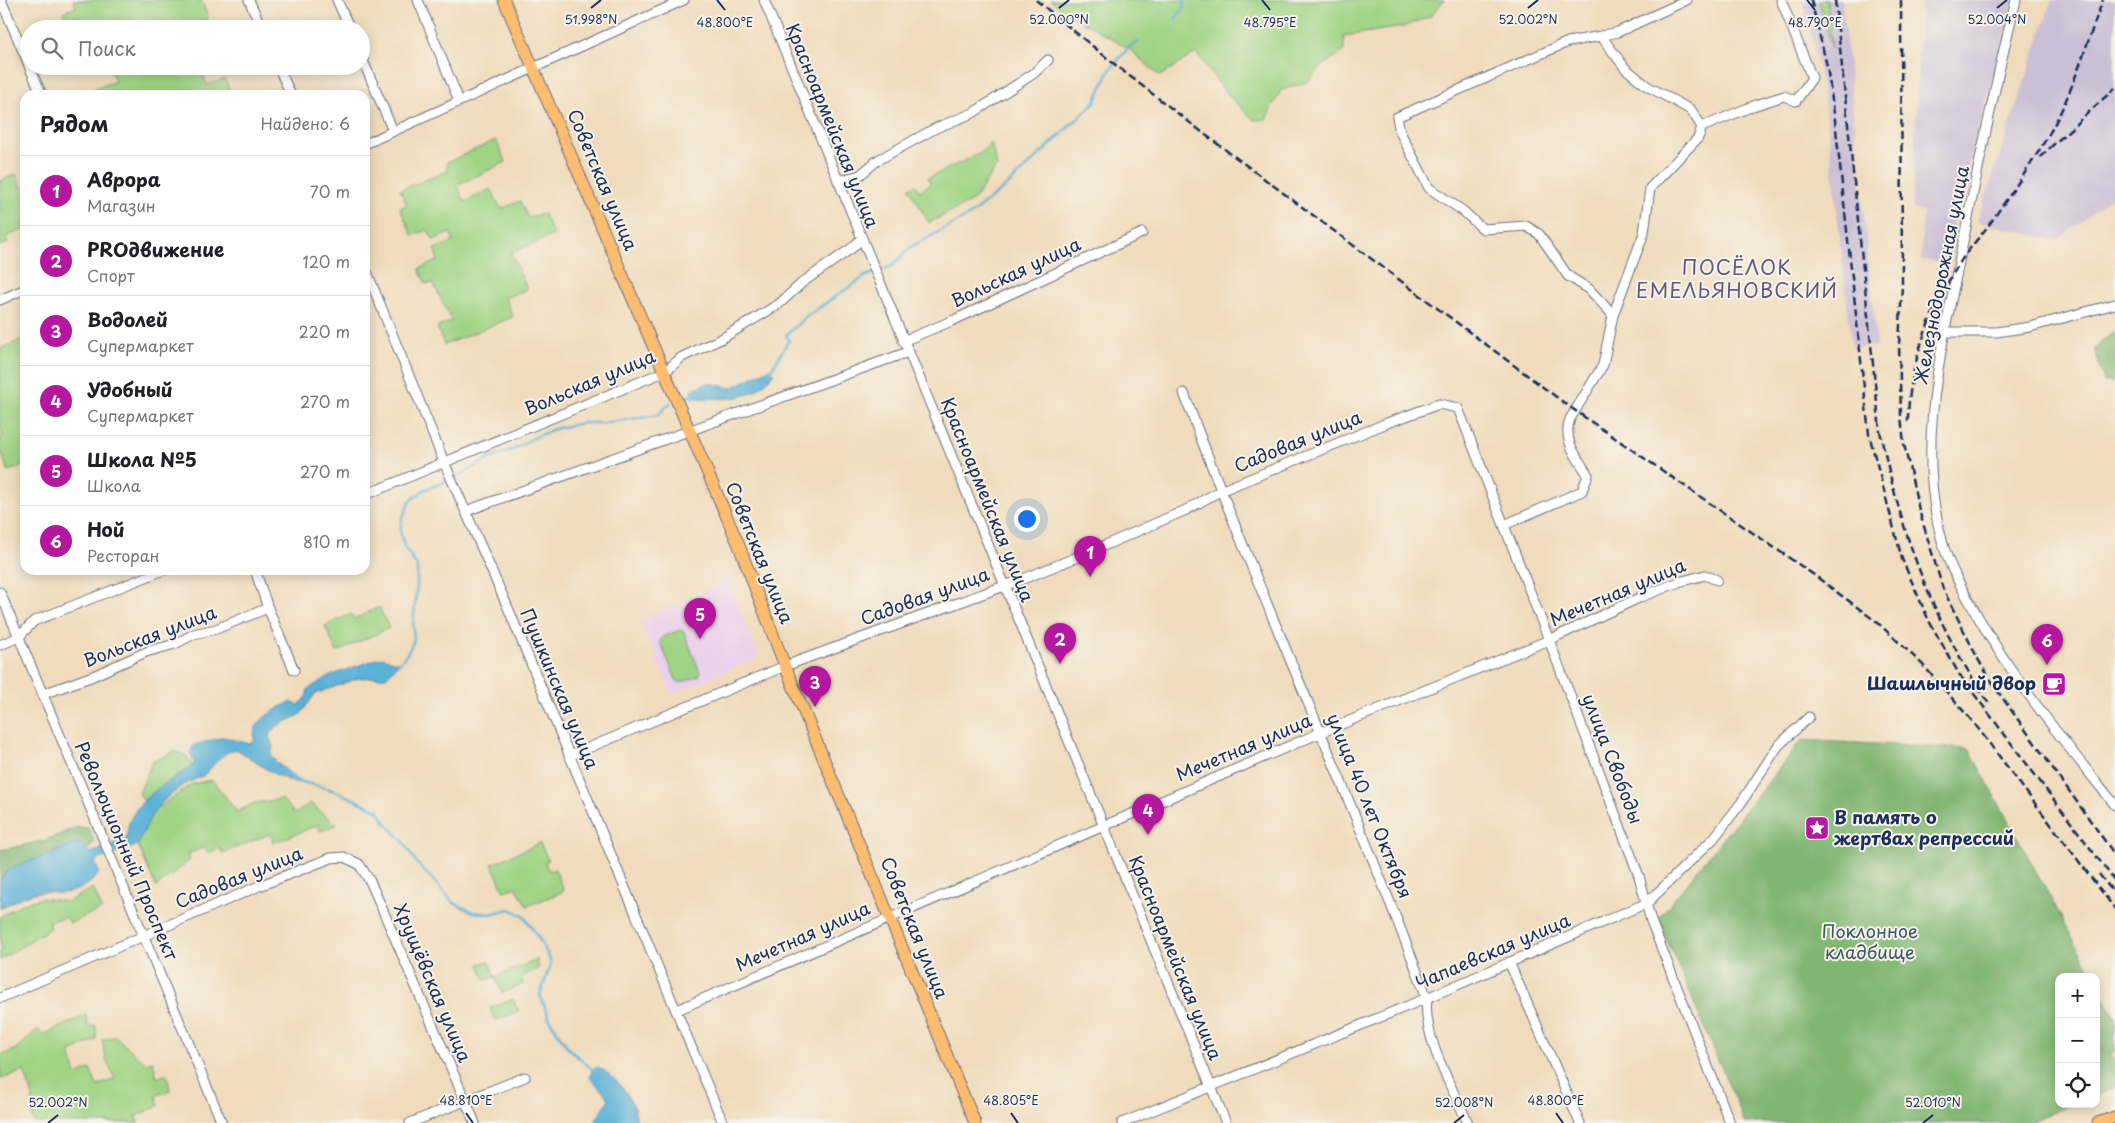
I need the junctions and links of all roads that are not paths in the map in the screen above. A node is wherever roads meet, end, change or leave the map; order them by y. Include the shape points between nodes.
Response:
1 (0, 0) edge
2 (249, 0) edge
3 (338, 0) edge
4 (418, 0) edge
5 (504, 0) edge
6 (684, 0) edge
7 (764, 0) edge
8 (1687, 0) edge
9 (1781, 0) edge
10 (2016, 0) edge
11 (258, 20) edge
12 (346, 20) edge
13 (1601, 36) junction
14 (20, 46) edge
15 (1048, 60) dead end
16 (534, 67) junction
17 (33, 75) edge
18 (282, 75) edge
19 (369, 75) edge
20 (40, 90) edge
21 (289, 90) edge
22 (459, 102) junction
23 (1702, 127) junction
24 (393, 131) junction
25 (370, 142) edge
26 (838, 181) junction
27 (1142, 233) dead end
28 (862, 243) junction
29 (370, 279) edge
30 (20, 291) edge
31 (0, 300) edge
32 (2115, 304) edge
33 (1613, 315) junction
34 (1943, 332) junction
35 (903, 341) junction
36 (908, 352) junction
37 (666, 371) junction
38 (1184, 393) dead end
39 (1458, 408) joint
40 (690, 431) junction
41 (444, 462) junction
42 (1220, 491) junction
43 (370, 492) edge
44 (466, 511) junction
45 (1504, 525) junction
46 (151, 575) edge
47 (257, 575) edge
48 (1717, 580) dead end
49 (1004, 585) junction
50 (0, 592) edge
51 (268, 608) junction
52 (19, 638) junction
53 (1549, 640) junction
54 (0, 646) edge
55 (785, 666) junction
56 (294, 670) dead end
57 (43, 694) junction
58 (1809, 717) dead end
59 (1322, 732) junction
60 (569, 756) junction
61 (2115, 805) edge
62 (1104, 825) junction
63 (354, 861) joint
64 (1647, 904) junction
65 (890, 917) junction
66 (144, 936) junction
67 (1509, 962) junction
68 (0, 998) edge
69 (1427, 998) junction
70 (677, 1010) junction
71 (524, 1076) dead end
72 (1211, 1087) junction
73 (465, 1100) junction
74 (2115, 1116) edge
75 (222, 1123) edge
76 (410, 1123) edge
77 (474, 1123) edge
78 (724, 1123) edge
79 (975, 1123) edge
80 (1122, 1123) edge
81 (1226, 1123) edge
82 (1468, 1123) edge
83 (1580, 1123) edge
84 (1730, 1123) edge
85 (2098, 1123) edge

1 - 14 street
2 - 11 street
3 - 12 street
4 - 22 street
5 - 16 main road, Советская улица
6 - 16 street
7 - 26 street, Красноармейская улица
8 - 13 street via 1618,32
9 - 23 street via 1812,78 1796,101 1784,96
10 - 34 street, Железнодорожная улица via 1996,78
13 - 23 street via 1625,68 1647,86 1691,110
13 - 33 street via 1568,42 1397,117 1400,132 1429,188 1483,229 1526,226 1539,234 1568,276 1589,289
15 - 26 street via 1033,74 973,113 936,128 878,160 860,175
16 - 22 street
16 - 37 main road, Советская улица
17 - 20 street
18 - 21 street
19 - 24 street
22 - 24 street
23 - 33 street via 1698,138 1650,188 1644,233
24 - 25 street
26 - 28 street, Красноармейская улица
27 - 35 street, Вольская улица
28 - 35 street, Красноармейская улица
28 - 37 street, Вольская улица via 803,282 779,304 721,339 682,357
29 - 41 street, Пушкинская улица
30 - 31 street
32 - 34 street via 2030,327 1996,332
33 - 45 street via 1603,365 1566,429 1569,442 1588,475 1582,491
34 - 61 street, Железнодорожная улица via 1931,470 1934,505 1943,545 1960,585 1998,652 2045,718
35 - 36 street, Красноармейская улица
36 - 40 street
36 - 49 street, Красноармейская улица
37 - 40 main road, Советская улица
37 - 41 street, Вольская улица
38 - 42 street, улица 40 лет Октября
39 - 42 street, Садовая улица via 1439,404
39 - 45 street, улица Свободы
40 - 44 street
40 - 55 main road, Советская улица via 738,543
41 - 43 street, Вольская улица
41 - 44 street, Пушкинская улица
42 - 49 street, Садовая улица via 1177,514
42 - 59 street, улица 40 лет Октября
44 - 60 street, Пушкинская улица
45 - 53 street, улица Свободы
46 - 52 street via 34,621
47 - 51 street
48 - 53 street, Мечетная улица via 1705,575 1679,582
49 - 55 street, Садовая улица
49 - 62 street, Красноармейская улица
50 - 52 street, Революционный Проспект
51 - 56 street
51 - 57 street, Вольская улица
52 - 54 street
52 - 57 street, Революционный Проспект
53 - 59 street, Мечетная улица
53 - 64 street, улица Свободы
55 - 60 street, Садовая улица
55 - 65 main road, Советская улица
57 - 66 street, Революционный Проспект
58 - 64 street, Чапаевская улица via 1778,746 1714,838
59 - 62 street, Мечетная улица
59 - 69 street, улица 40 лет Октября
60 - 70 street, Пушкинская улица
62 - 65 street, Мечетная улица
62 - 72 street, Красноармейская улица
63 - 66 street, Садовая улица via 344,857 331,858
63 - 73 street, Хрущёвская улица via 364,869 371,883
64 - 67 street, Чапаевская улица
64 - 84 street, улица Свободы
65 - 70 street, Мечетная улица
65 - 79 main road, Советская улица
66 - 68 street, Садовая улица
66 - 75 street, Революционный Проспект
67 - 69 street, Чапаевская улица
67 - 83 street
69 - 72 street, Чапаевская улица
69 - 82 street, улица 40 лет Октября via 1425,1011 1429,1030
70 - 78 street, Пушкинская улица
71 - 73 street
72 - 80 street, Чапаевская улица
72 - 81 street, Красноармейская улица
73 - 76 street
73 - 77 street, Хрущёвская улица
74 - 85 main road

